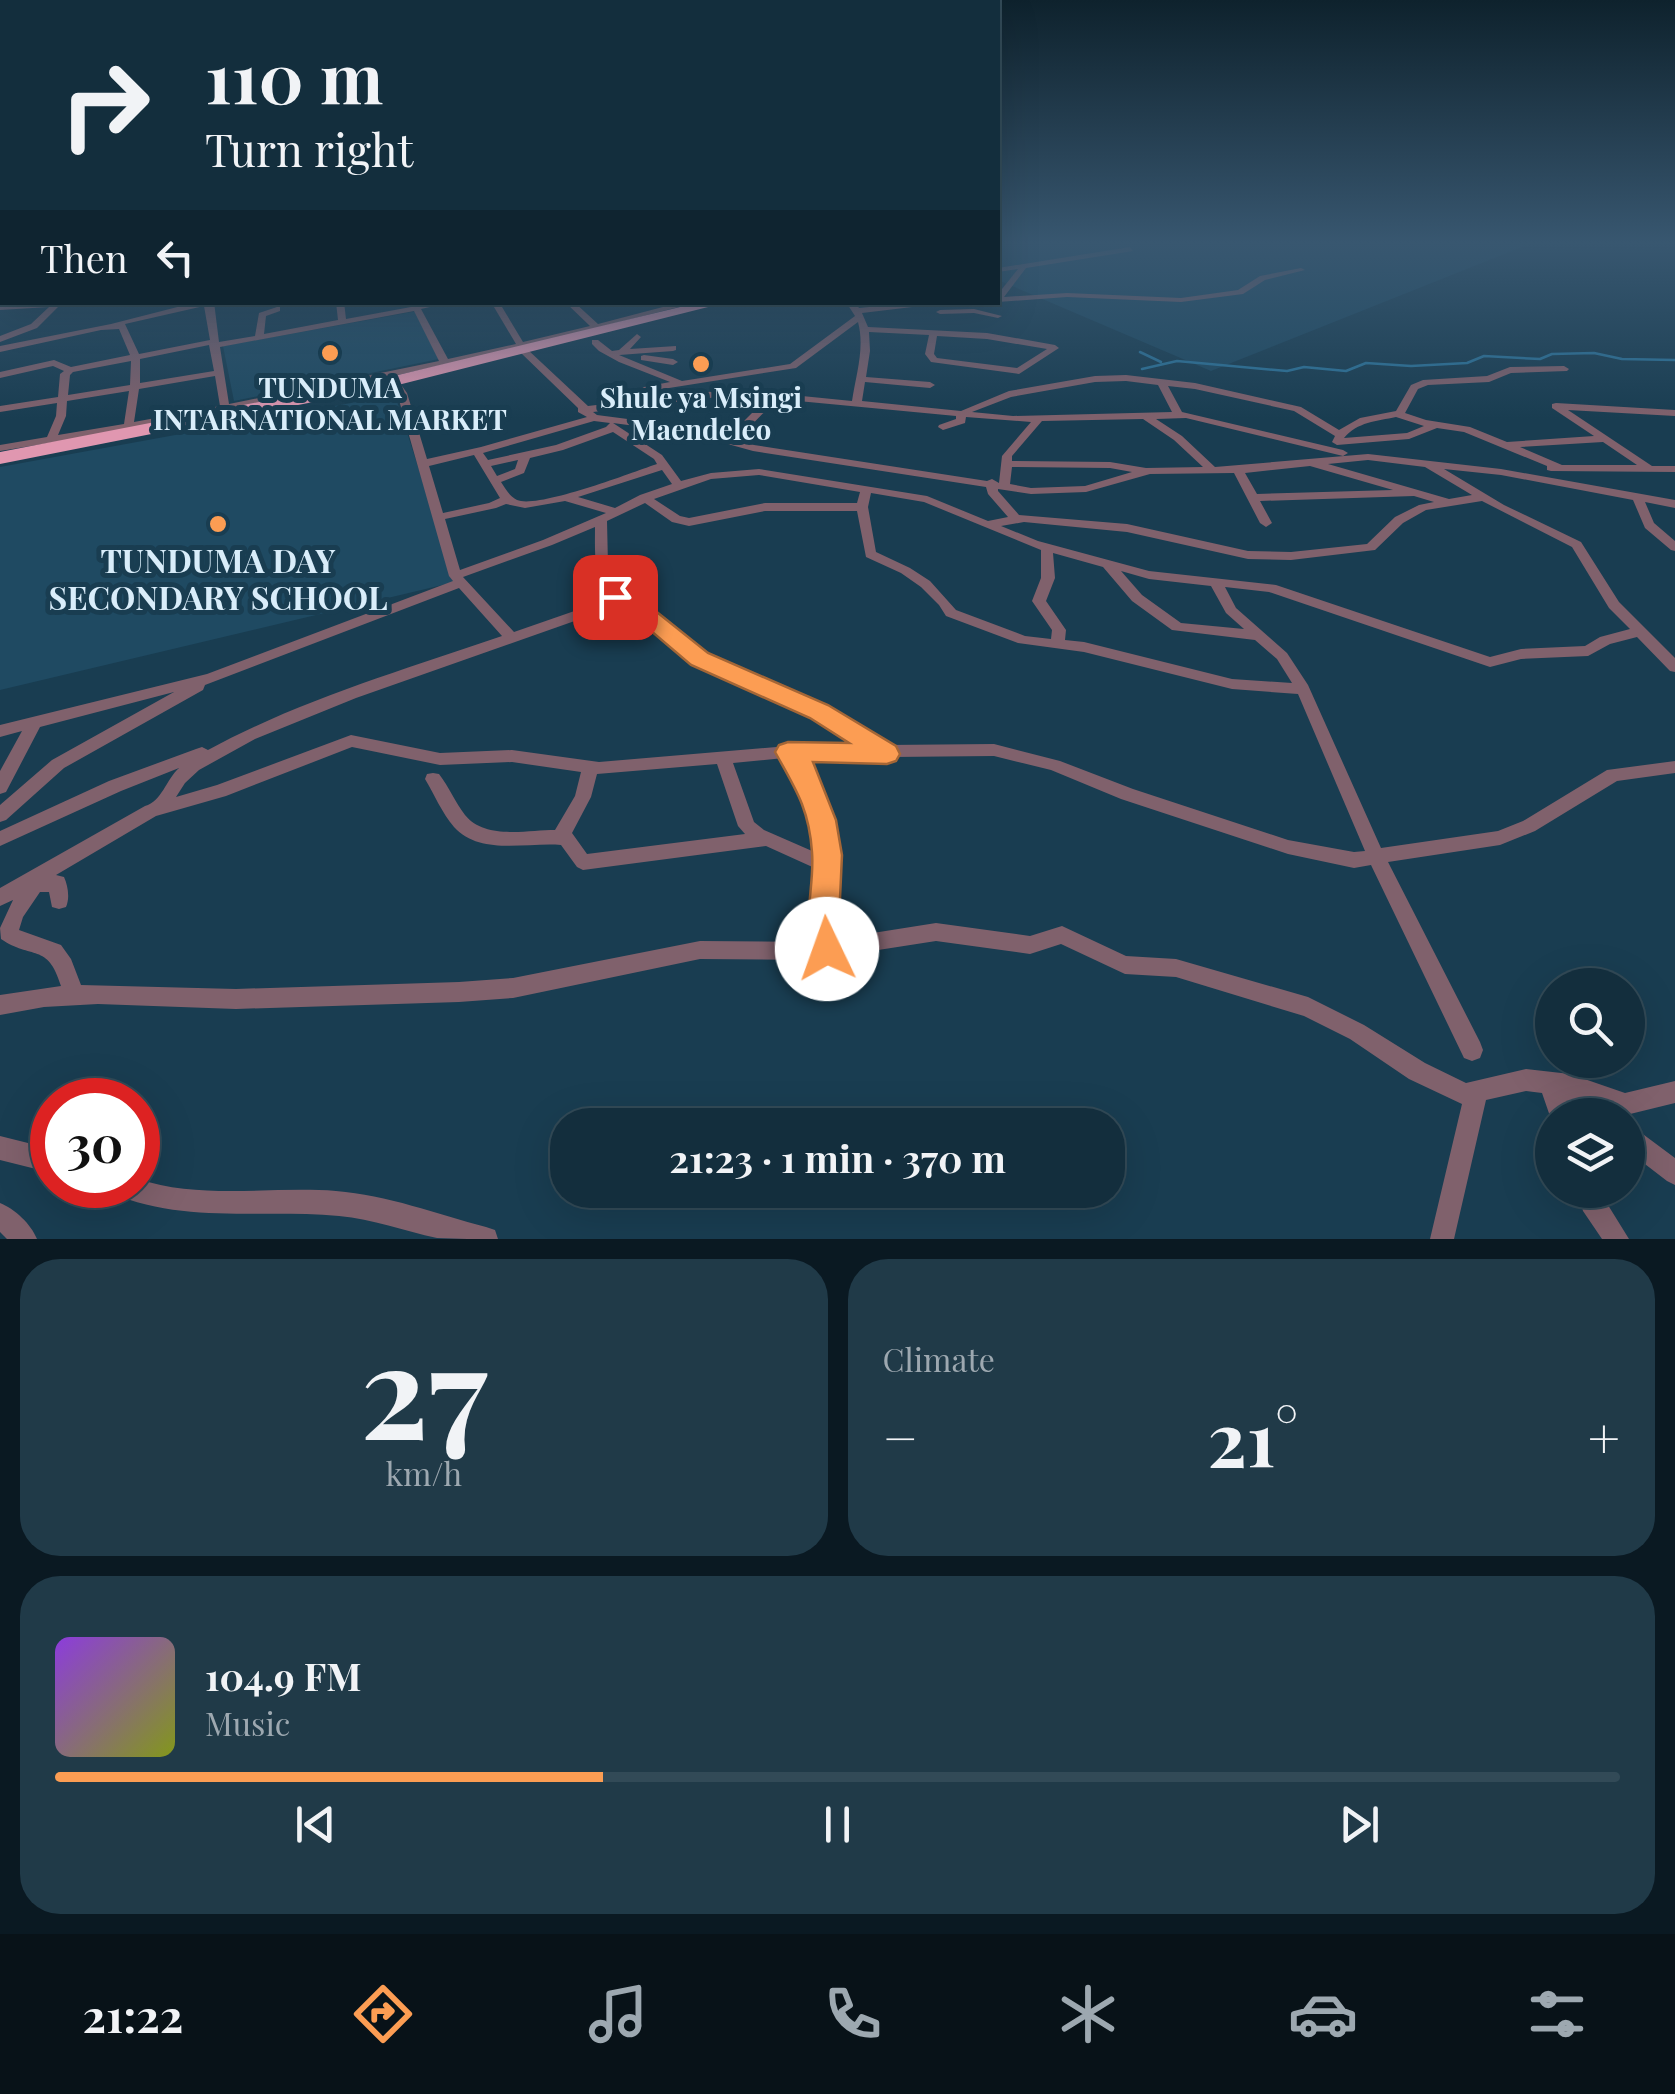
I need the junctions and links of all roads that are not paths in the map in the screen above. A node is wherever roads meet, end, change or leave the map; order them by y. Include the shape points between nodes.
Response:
1 (56, 305) edge
2 (198, 305) edge
3 (207, 305) edge
4 (340, 305) edge
5 (496, 305) edge
6 (571, 305) edge
7 (685, 305) edge
8 (707, 305) edge
9 (911, 305) edge
10 (946, 305) edge
11 (416, 306) edge
12 (977, 307) edge
13 (277, 309) dead end
14 (856, 310) edge
15 (962, 312) junction
16 (43, 318) junction
17 (646, 318) junction
18 (342, 322) junction
19 (116, 324) junction
20 (596, 327) junction
21 (625, 328) junction
22 (865, 329) junction
23 (70, 334) junction
24 (928, 334) junction
25 (259, 338) junction
26 (46, 339) junction
27 (1006, 339) junction
28 (0, 340) edge
29 (595, 342) dead end
30 (212, 344) junction
31 (522, 348) junction
32 (674, 348) dead end
33 (0, 349) edge
34 (622, 353) junction
35 (605, 354) junction
36 (136, 356) junction
37 (932, 358) junction
38 (444, 362) junction
39 (673, 362) dead end
40 (1564, 368) dead end
41 (70, 370) junction
42 (219, 373) junction
43 (0, 374) edge
44 (720, 378) junction
45 (861, 379) junction
46 (394, 381) junction
47 (1162, 381) junction
48 (363, 383) junction
49 (681, 384) junction
50 (137, 386) junction
51 (734, 392) junction
52 (778, 393) junction
53 (62, 400) junction
54 (857, 403) junction
55 (644, 404) junction
56 (225, 408) junction
57 (0, 410) edge
58 (582, 410) junction
59 (1675, 413) edge
60 (958, 414) junction
61 (1397, 414) junction
62 (1178, 415) junction
63 (1147, 416) junction
64 (598, 419) junction
65 (1039, 419) junction
66 (1436, 425) junction
67 (129, 426) junction
68 (944, 426) dead end
69 (613, 428) junction
70 (1602, 439) junction
71 (52, 442) junction
72 (728, 442) junction
73 (1338, 443) junction
74 (1502, 444) junction
75 (0, 448) edge
76 (477, 452) junction
77 (525, 457) junction
78 (1354, 457) junction
79 (0, 458) edge
80 (1423, 460) junction
81 (1306, 462) junction
82 (421, 464) junction
83 (486, 464) junction
84 (1005, 464) junction
85 (666, 466) junction
86 (1558, 467) junction
87 (1675, 469) edge
88 (1212, 470) junction
89 (1238, 470) junction
90 (1650, 470) junction
91 (1145, 472) junction
92 (1530, 477) junction
93 (496, 480) junction
94 (998, 483) junction
95 (678, 484) junction
96 (866, 489) junction
97 (1412, 493) junction
98 (565, 496) junction
99 (1484, 497) junction
100 (644, 498) junction
101 (1252, 498) junction
102 (1638, 498) junction
103 (507, 499) junction
104 (1447, 502) junction
105 (1675, 504) edge
106 (862, 507) junction
107 (607, 515) junction
108 (439, 516) junction
109 (1016, 518) junction
110 (1266, 523) dead end
111 (988, 524) junction
112 (581, 528) junction
113 (1675, 547) edge
114 (604, 548) junction
115 (1047, 548) junction
116 (1109, 566) junction
117 (458, 580) junction
118 (1216, 584) junction
119 (623, 599) junction
120 (1638, 632) junction
121 (1257, 635) junction
122 (512, 639) junction
123 (1058, 642) junction
124 (1675, 667) edge
125 (211, 678) junction
126 (1303, 688) junction
127 (35, 722) junction
128 (0, 732) edge
129 (236, 742) junction
130 (788, 752) junction
131 (887, 754) junction
132 (723, 758) junction
133 (590, 767) junction
134 (1675, 767) edge
135 (433, 779) dead end
136 (0, 788) edge
137 (160, 808) junction
138 (0, 815) edge
139 (561, 836) junction
140 (0, 839) edge
141 (768, 839) junction
142 (1376, 856) junction
143 (828, 866) junction
144 (50, 868) junction
145 (34, 885) junction
146 (0, 898) edge
147 (60, 901) dead end
148 (827, 949) junction
149 (74, 996) junction
150 (0, 1005) edge
151 (1472, 1050) dead end
152 (1557, 1082) junction
153 (1675, 1092) edge
154 (1476, 1094) junction
155 (1559, 1098) edge
156 (1579, 1098) edge
157 (0, 1148) edge
158 (1645, 1150) edge
159 (30, 1156) edge
160 (1675, 1173) edge
161 (160, 1200) edge
162 (1596, 1208) edge
163 (0, 1215) edge
164 (25, 1239) edge
165 (486, 1239) edge
166 (1442, 1239) edge
167 (1618, 1239) edge

1 - 16 street
2 - 19 street
3 - 30 street
4 - 18 street
5 - 31 street
6 - 20 street
7 - 17 street
8 - 17 highway
9 - 14 street
10 - 15 street
10 - 15 street
10 - 24 street
11 - 18 street
11 - 38 street
12 - 15 street
12 - 27 street via 998,316
13 - 25 street via 262,315
14 - 22 street
14 - 44 street via 793,366
16 - 23 street
16 - 28 street
17 - 21 highway
18 - 25 street
19 - 23 street
19 - 36 street
20 - 21 street
20 - 31 street
21 - 31 highway
21 - 34 street
22 - 24 street
22 - 45 street
23 - 26 street
24 - 27 street
24 - 37 street
25 - 30 street
26 - 28 street
26 - 33 street
27 - 37 street via 1055,348 1019,371
29 - 35 street
30 - 36 street
30 - 42 street
31 - 38 street
31 - 46 highway
31 - 58 street
32 - 34 street
34 - 35 street
34 - 39 street
35 - 49 street
36 - 41 street
36 - 50 street
37 - 45 street via 925,374 930,386 894,377
38 - 48 street
40 - 61 street via 1426,382 1414,387
41 - 43 street via 54,363
41 - 53 street
42 - 50 street
42 - 56 street
44 - 49 street
44 - 51 street
45 - 54 street
46 - 48 highway
46 - 82 street
47 - 60 street via 1094,379 1004,396
47 - 62 street
47 - 73 street via 1297,409
48 - 56 street
48 - 71 highway
49 - 55 street via 643,390
50 - 53 street
50 - 67 street
51 - 52 street
51 - 55 street
52 - 54 street
52 - 72 street
53 - 57 street
53 - 71 street
54 - 60 street
55 - 58 street
56 - 67 street
58 - 64 street
59 - 70 street via 1556,406
60 - 65 street
60 - 68 street via 961,422
61 - 66 street
61 - 73 street via 1351,424
62 - 63 street
62 - 73 street
63 - 65 street
63 - 88 street
64 - 69 street
64 - 72 street via 689,430
64 - 76 street
65 - 84 street
66 - 73 street via 1409,436
66 - 74 street
67 - 71 street
69 - 77 street
69 - 85 street
70 - 74 street
70 - 90 street
71 - 75 street
71 - 79 highway
72 - 94 street
73 - 78 street
74 - 86 street
76 - 82 street
76 - 83 street
77 - 83 street
77 - 93 street via 520,471
78 - 80 street
78 - 81 street
80 - 92 street
80 - 99 street
81 - 89 street
81 - 97 street
82 - 108 street
83 - 93 street
84 - 91 street
84 - 94 street
85 - 95 street
85 - 98 street
86 - 90 street
86 - 92 street
87 - 90 street
88 - 89 street
88 - 91 street
89 - 101 street
91 - 94 street via 1064,492
92 - 102 street
93 - 103 street
94 - 109 street via 992,492
95 - 96 street via 748,471
95 - 100 street
96 - 106 street
96 - 111 street via 927,498
97 - 101 street
97 - 104 street
98 - 103 street via 522,505
98 - 107 street
99 - 104 street
99 - 120 street via 1577,545
100 - 106 street via 689,522 756,508
100 - 107 street
101 - 110 street
102 - 105 street
102 - 113 street via 1649,525
103 - 108 street
104 - 109 street via 1399,520 1371,548 1270,557 1150,530
106 - 123 street via 870,554 908,569 944,599 951,614 1014,638
107 - 112 street
107 - 114 street
108 - 117 street
109 - 111 street
111 - 115 street
112 - 114 street
112 - 117 street
114 - 119 street via 607,589
115 - 116 street
115 - 123 street via 1049,571 1039,602 1059,630
116 - 118 street
116 - 121 street via 1137,598 1178,627
117 - 122 street
117 - 125 street
118 - 120 street via 1271,588 1490,662 1588,650
118 - 121 street
119 - 122 street
119 - 131 street via 700,659 819,712
120 - 124 street
121 - 126 street via 1282,656
122 - 129 street via 334,700
123 - 126 street via 1232,684
125 - 127 street
125 - 138 street via 58,764
126 - 142 street
127 - 128 street
127 - 136 street
129 - 137 street via 179,778
129 - 140 street via 115,786
130 - 131 street
130 - 132 street
130 - 143 street via 818,808
131 - 142 street via 1012,752 1288,847 1336,858
132 - 133 street
132 - 141 street via 743,821
133 - 137 street via 512,756 440,759 351,742
133 - 139 street via 583,797
134 - 142 street via 1612,775 1500,838
135 - 139 street via 474,832
137 - 144 street
139 - 141 street via 572,841 583,862
141 - 143 street
142 - 151 street
143 - 148 street
144 - 145 street
144 - 146 street
145 - 147 street via 57,883
145 - 149 street via 8,933 57,954
148 - 149 street via 700,950 513,988 459,992
148 - 154 street via 926,933 1030,945 1066,936 1125,966 1176,968 1302,1005 1417,1071
149 - 150 street
152 - 153 street via 1625,1104
152 - 154 street via 1511,1082
152 - 155 street
152 - 156 street
154 - 166 street
157 - 159 street
158 - 160 street
161 - 165 street via 342,1204
162 - 167 street
163 - 164 street

